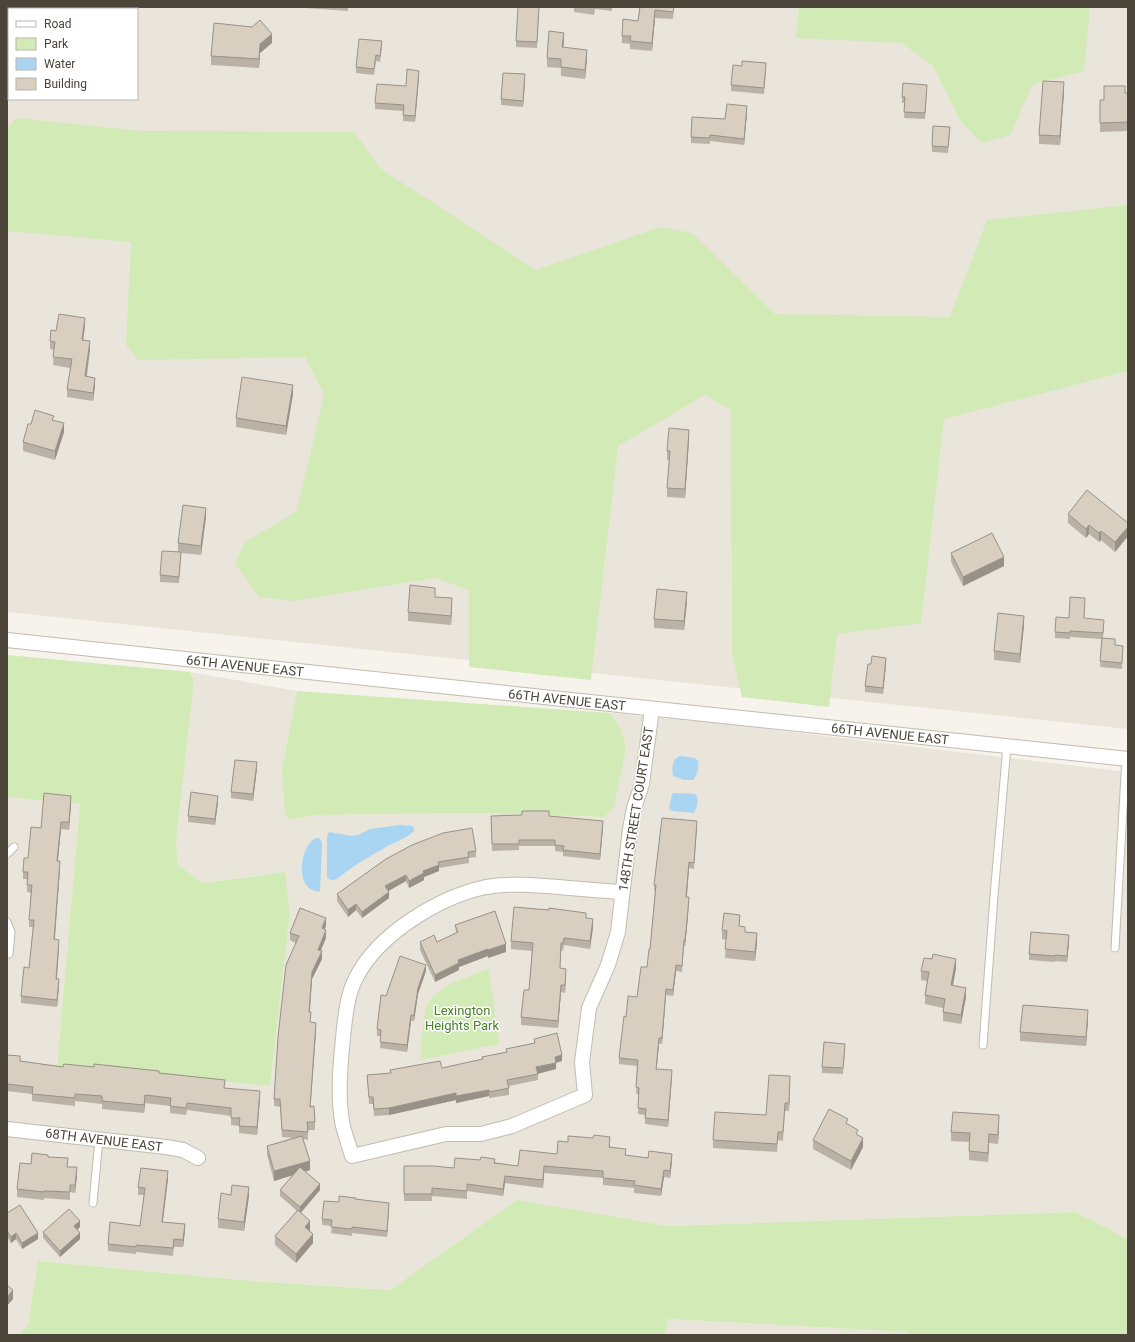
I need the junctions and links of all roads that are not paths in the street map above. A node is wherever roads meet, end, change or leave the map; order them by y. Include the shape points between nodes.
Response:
1 (7, 640) edge
2 (652, 709) junction
3 (1007, 746) junction
4 (1127, 758) edge
5 (14, 847) dead end
6 (7, 854) edge
7 (622, 892) junction
8 (7, 922) edge
9 (1115, 948) dead end
10 (9, 954) dead end
11 (983, 1045) dead end
12 (7, 1130) edge
13 (99, 1139) junction
14 (198, 1158) dead end
15 (93, 1203) dead end

1 - 2 street, 66TH AVENUE EAST
2 - 3 street, 66TH AVENUE EAST
2 - 7 street, 148TH STREET COURT EAST via 642,784 630,829
3 - 4 street, 66TH AVENUE EAST
3 - 11 lane
4 - 9 lane
5 - 6 lane
7 - 7 street, 148TH STREET COURT EAST via 513,884 487,887 435,906 378,947 355,979 348,1000 340,1069 340,1093 342,1123 352,1156 446,1134 481,1134 512,1126 585,1095 582,1062 589,1008 608,965 618,932
8 - 10 lane via 11,932
12 - 13 street, 68TH AVENUE EAST
13 - 14 street, 68TH AVENUE EAST via 183,1150
13 - 15 lane

